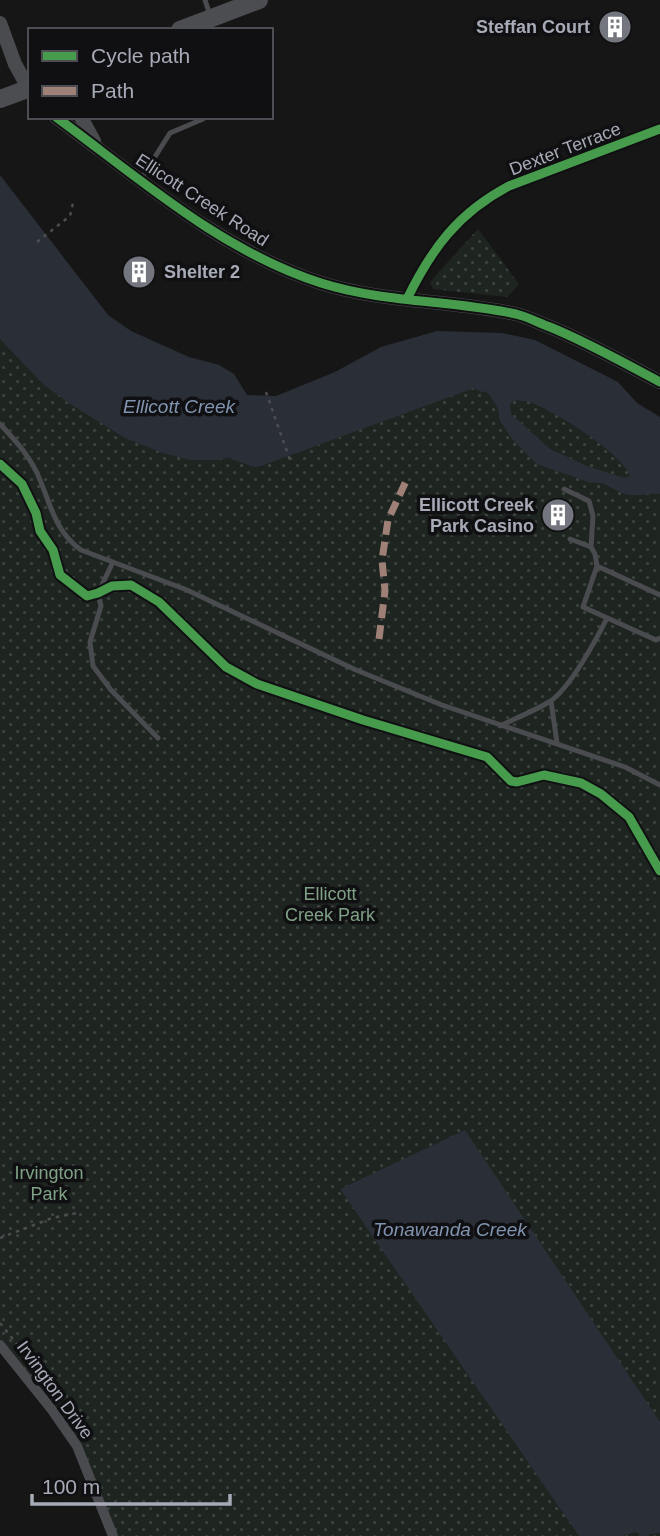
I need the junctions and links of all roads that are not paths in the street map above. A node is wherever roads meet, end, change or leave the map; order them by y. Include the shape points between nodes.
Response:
1 (205, 0) edge
2 (249, 2) edge
3 (212, 18) junction
4 (0, 23) edge
5 (185, 28) edge
6 (28, 87) edge
7 (28, 89) edge
8 (0, 99) edge
9 (59, 119) edge
10 (82, 119) edge
11 (198, 119) edge
12 (660, 130) edge
13 (104, 152) junction
14 (139, 180) junction
15 (408, 299) junction
16 (660, 382) edge
17 (0, 424) edge
18 (564, 489) dead end
19 (570, 539) dead end
20 (592, 547) junction
21 (113, 562) junction
22 (597, 566) junction
23 (660, 595) edge
24 (607, 618) junction
25 (660, 638) edge
26 (551, 701) junction
27 (500, 726) junction
28 (158, 738) dead end
29 (558, 743) junction
30 (660, 785) edge
31 (0, 1345) edge
32 (113, 1536) edge

1 - 3 lane
2 - 3 main road
3 - 5 main road
4 - 6 street
7 - 8 main road
9 - 13 street, Ellicott Creek Road
10 - 13 street via 91,139
11 - 14 lane via 170,133
12 - 15 street, Dexter Terrace via 489,197 439,244
13 - 14 street, Ellicott Creek Road
14 - 15 street, Ellicott Creek Road via 264,260 322,283
15 - 16 street, Ellicott Creek Road via 519,315 581,340
17 - 21 lane via 37,472 68,541
18 - 20 lane via 589,501
19 - 20 lane
20 - 22 lane
21 - 27 lane via 187,590 356,670
21 - 28 lane via 98,593 101,606 90,642 93,666
22 - 23 lane
22 - 24 lane via 583,607
24 - 25 lane
24 - 26 lane via 567,684
26 - 27 lane
26 - 29 lane
27 - 29 lane
29 - 30 lane via 625,766
31 - 32 street, Irvington Drive via 77,1447

